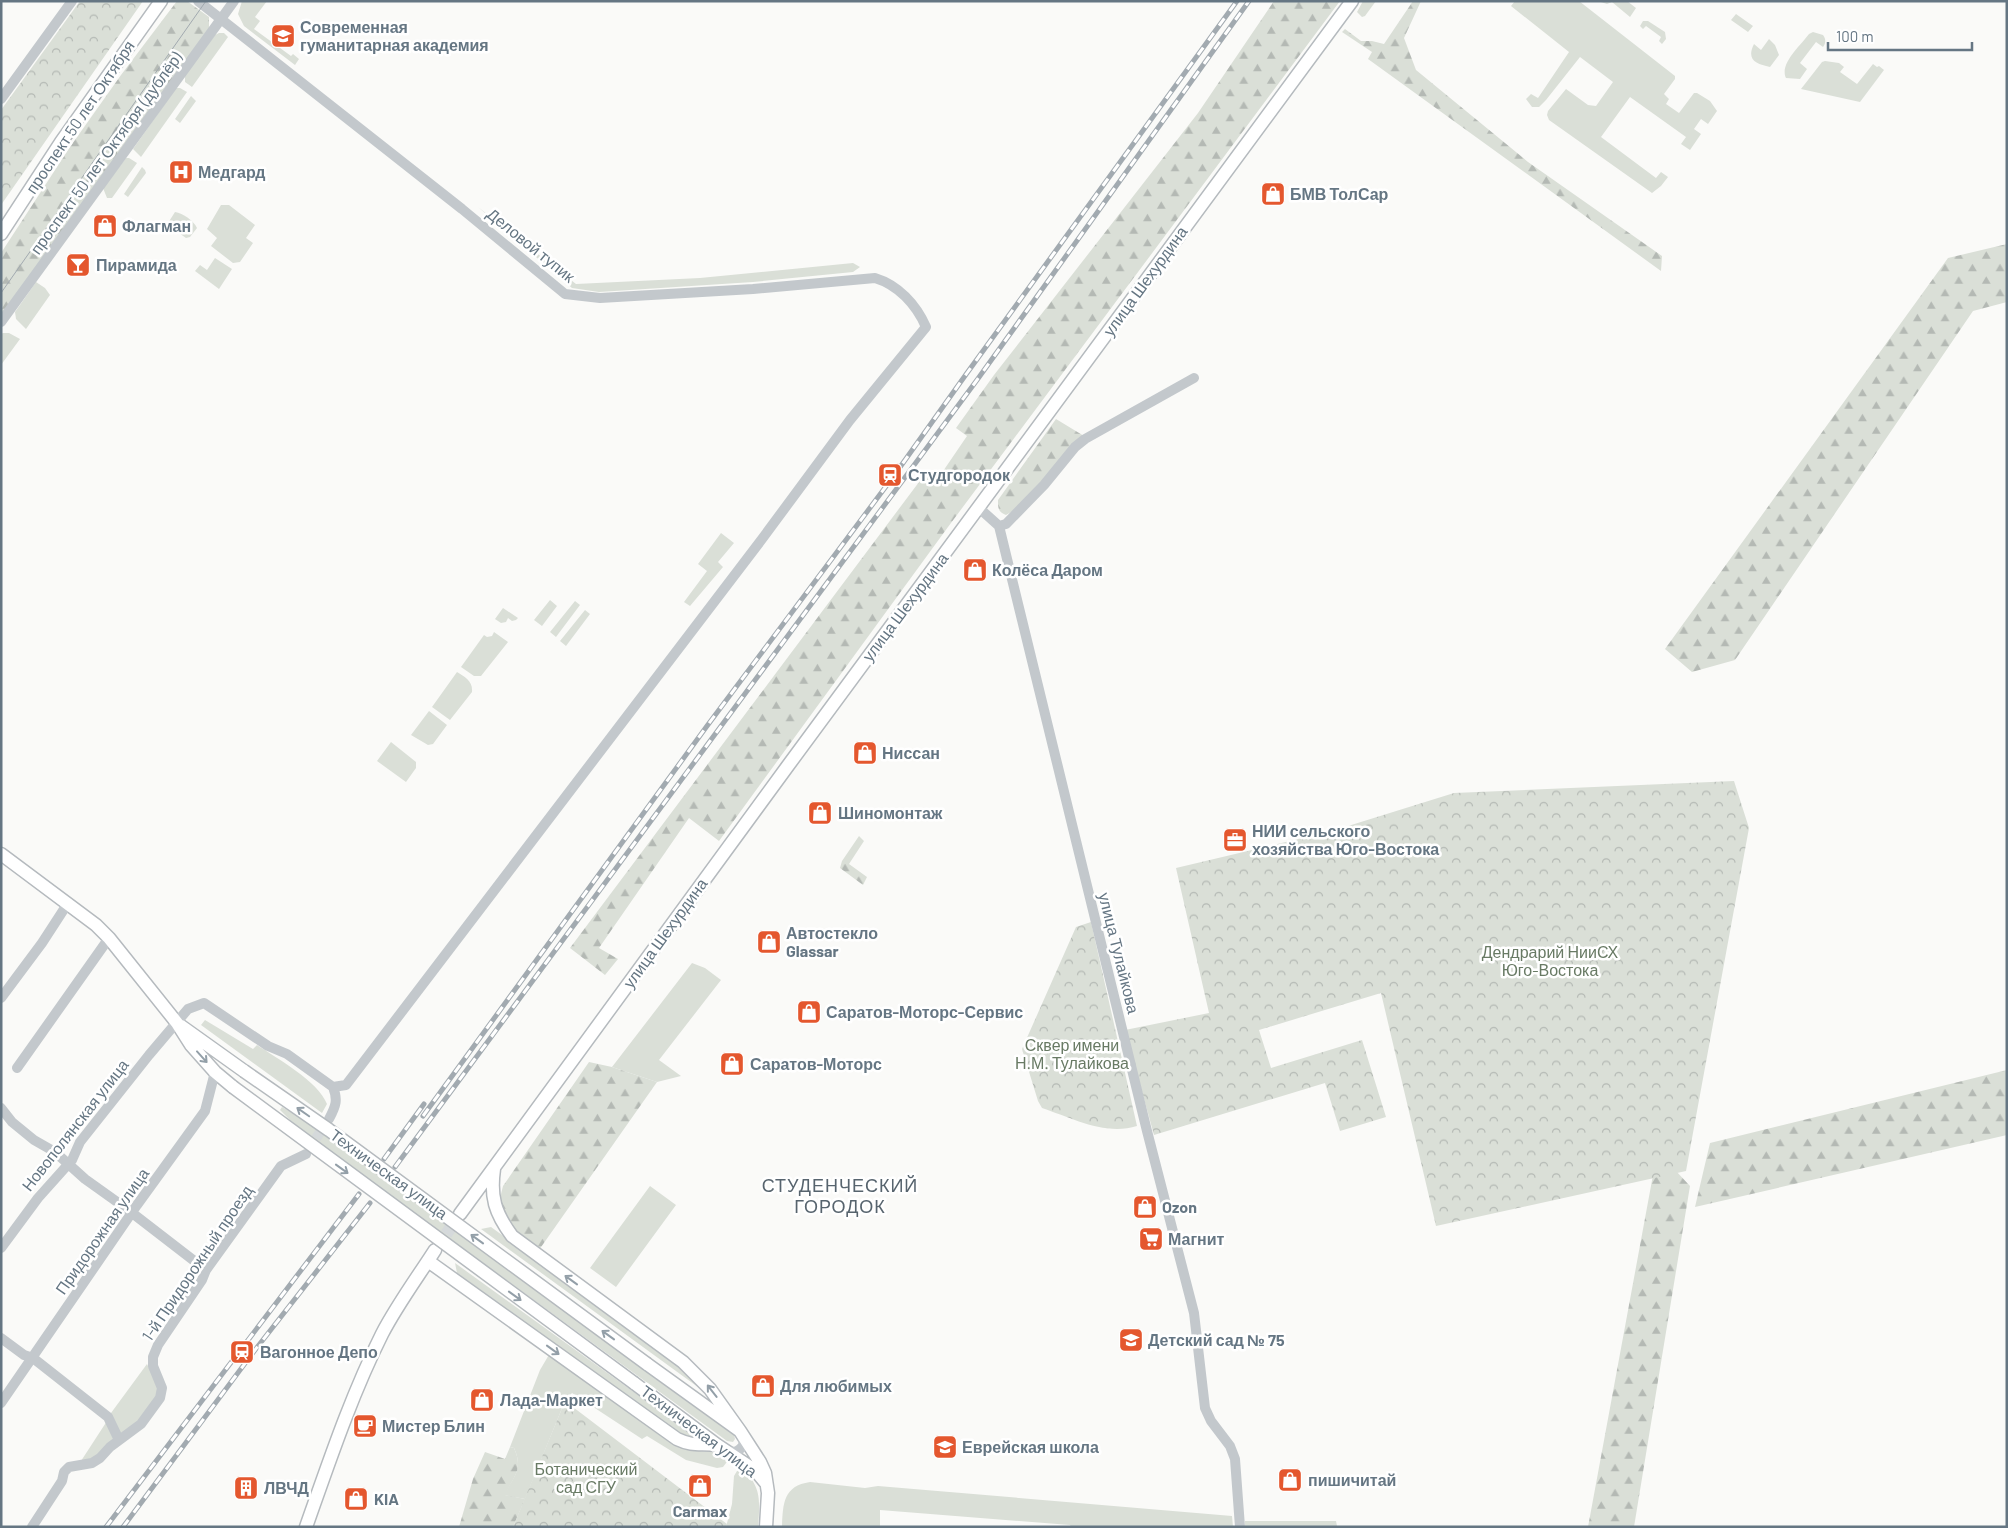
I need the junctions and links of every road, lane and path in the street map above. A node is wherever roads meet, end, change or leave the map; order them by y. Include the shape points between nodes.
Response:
1 (72, 1) edge
2 (161, 1) edge
3 (198, 1) edge
4 (234, 1) edge
5 (1352, 1) edge
6 (222, 18) junction
7 (1, 99) edge
8 (1, 234) edge
9 (1, 322) edge
10 (1194, 378) dead end
11 (979, 508) junction
12 (999, 526) junction
13 (1, 854) edge
14 (68, 903) junction
15 (109, 938) junction
16 (1, 998) edge
17 (177, 1023) junction
18 (17, 1068) dead end
19 (215, 1072) junction
20 (333, 1087) junction
21 (1, 1108) edge
22 (329, 1118) tunnel mouth
23 (306, 1154) tunnel mouth
24 (68, 1164) junction
25 (494, 1167) junction
26 (132, 1213) junction
27 (460, 1214) tunnel mouth
28 (1, 1248) edge
29 (435, 1250) tunnel mouth
30 (428, 1261) junction
31 (206, 1270) junction
32 (1, 1338) edge
33 (33, 1358) junction
34 (1, 1403) edge
35 (741, 1433) junction
36 (119, 1440) junction
37 (721, 1448) junction
38 (768, 1486) junction
39 (32, 1527) edge
40 (306, 1527) edge
41 (766, 1527) edge
42 (1240, 1527) edge

1 - 7 street
2 - 8 main road, проспект 50 лет Октября via 61,142
3 - 6 street, Деловой тупик
4 - 6 street, проспект 50 лет Октября (дублёр)
5 - 11 main road, улица Шехурдина
6 - 9 street, проспект 50 лет Октября (дублёр)
6 - 20 street, Деловой тупик via 565,294 600,298 875,278 889,282 899,290 921,314 926,327 850,420 346,1084
10 - 12 street via 1080,443 1038,492 1006,524
11 - 12 street
11 - 25 main road, улица Шехурдина
12 - 42 street, улица Тулайкова via 1194,1313 1205,1408 1230,1446 1234,1459
13 - 14 main road, Техническая улица
14 - 15 main road, Техническая улица
14 - 16 street
15 - 17 main road, Техническая улица
15 - 18 street
17 -> 19 main road, Техническая улица
17 - 20 street, Новополянская улица via 188,1009 204,1004 268,1046 287,1054
17 - 24 street, Новополянская улица via 80,1142
35 -> 17 main road, Техническая улица, bridge via 329,1130
19 - 26 street, Придорожная улица via 205,1111
19 -> 37 main road, Техническая улица, bridge
20 - 22 street via 337,1098
21 - 24 street via 12,1122
23 - 31 street, 1-й Придорожный проезд via 281,1166
24 - 26 street
24 - 28 street, Новополянская улица
25 - 27 main road, улица Шехурдина
35 -> 25 main road via 710,1389 683,1362 512,1236 493,1200
26 - 31 street
26 - 33 street, Придорожная улица
29 - 30 main road
30 -> 37 main road via 677,1439 690,1445
30 - 40 main road via 394,1313 361,1381
31 - 36 street, 1-й Придорожный проезд via 153,1357 153,1366 162,1388 160,1398 141,1424
32 - 33 street
33 - 34 street, Придорожная улица
33 - 36 street via 108,1417
35 - 37 street via 744,1444 740,1450 733,1452
35 - 38 main road, Техническая улица via 760,1462
36 - 39 street, 1-й Придорожный проезд via 92,1463 74,1465 64,1472 62,1481
37 - 38 main road, Техническая улица via 756,1470
38 - 41 main road

